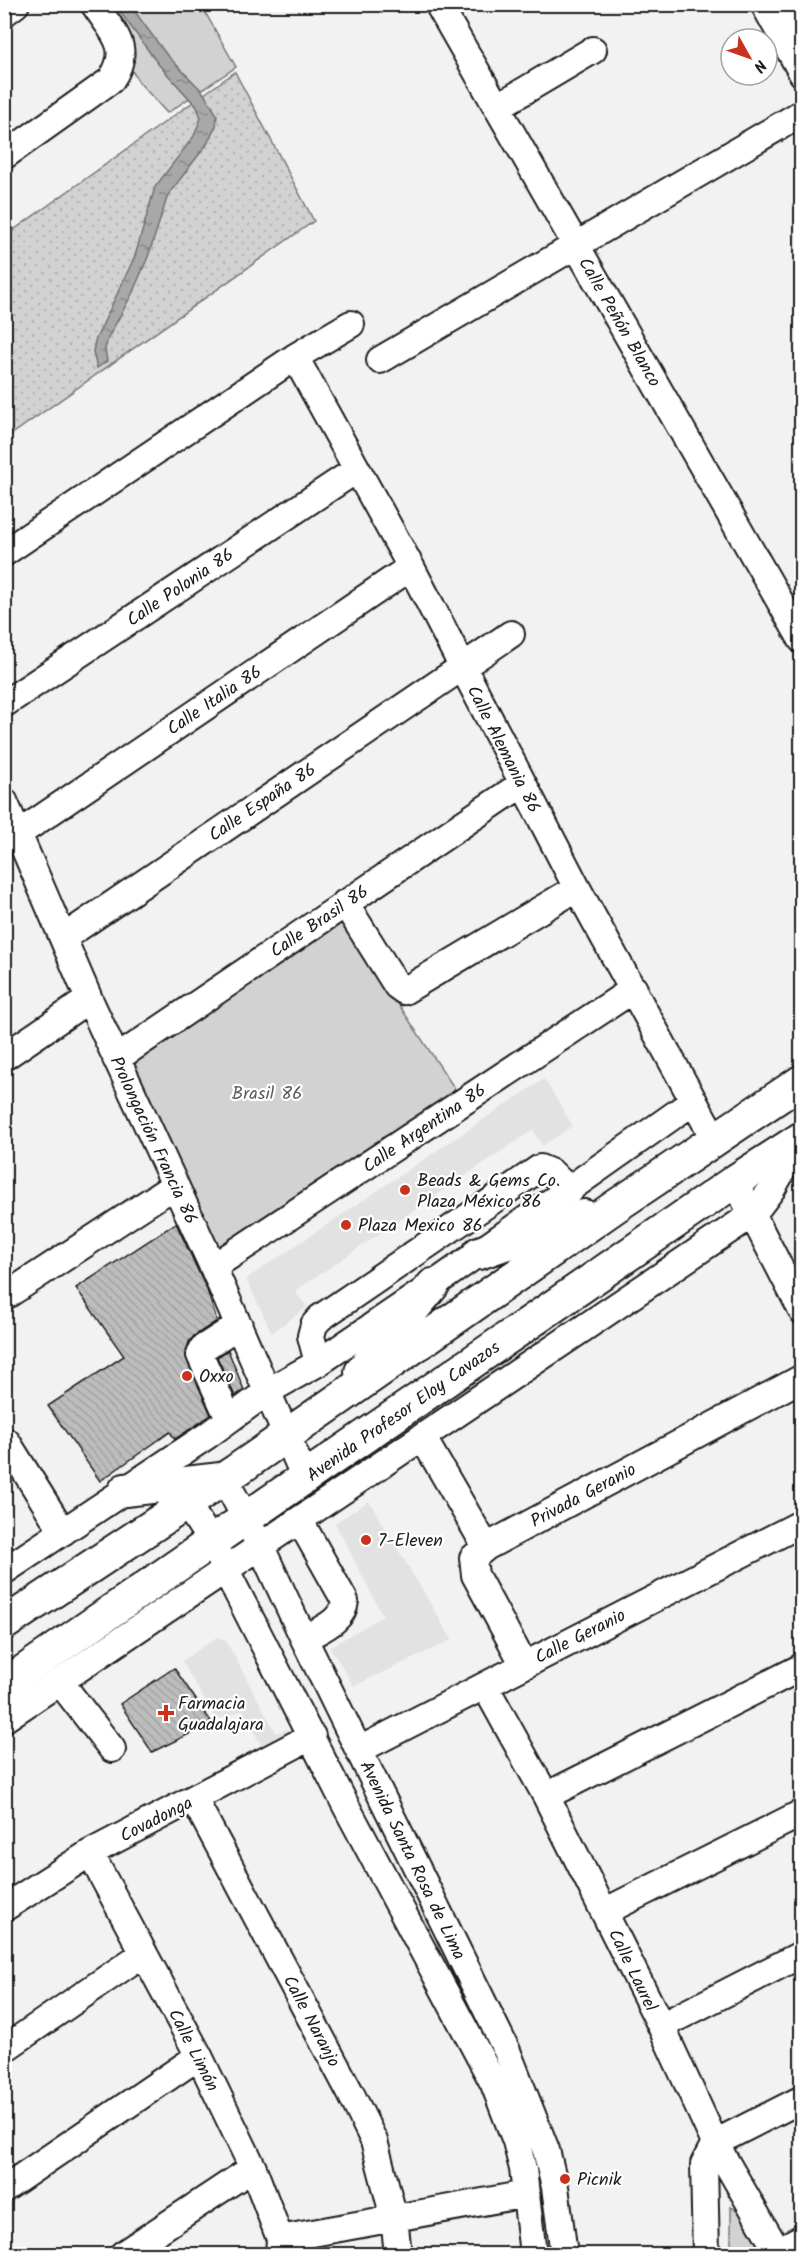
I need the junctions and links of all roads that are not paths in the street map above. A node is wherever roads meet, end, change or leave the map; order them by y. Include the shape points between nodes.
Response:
1 (16, 4) edge
2 (94, 4) edge
3 (438, 4) edge
4 (764, 4) edge
5 (801, 11) edge
6 (4, 13) edge
7 (777, 27) edge
8 (779, 27) edge
9 (779, 30) edge
10 (593, 50) dead end
11 (801, 73) edge
12 (497, 107) junction
13 (801, 113) edge
14 (4, 156) edge
15 (577, 246) junction
16 (351, 324) dead end
17 (295, 357) junction
18 (380, 360) dead end
19 (356, 470) junction
20 (4, 553) edge
21 (411, 567) junction
22 (510, 634) dead end
23 (801, 640) edge
24 (461, 666) junction
25 (4, 704) edge
26 (522, 784) junction
27 (9, 817) edge
28 (577, 888) junction
29 (345, 903) junction
30 (63, 938) junction
31 (634, 988) junction
32 (89, 999) junction
33 (4, 1057) edge
34 (116, 1059) junction
35 (801, 1081) edge
36 (694, 1101) junction
37 (800, 1139) edge
38 (715, 1140) junction
39 (735, 1181) junction
40 (175, 1185) junction
41 (570, 1191) junction
42 (616, 1206) junction
43 (753, 1215) junction
44 (479, 1253) junction
45 (213, 1267) junction
46 (433, 1285) junction
47 (4, 1297) edge
48 (801, 1311) edge
49 (238, 1325) junction
50 (318, 1363) junction
51 (801, 1378) edge
52 (268, 1391) junction
53 (340, 1399) junction
54 (229, 1419) junction
55 (287, 1436) junction
56 (423, 1438) junction
57 (7, 1442) dead end
58 (224, 1478) junction
59 (305, 1478) junction
60 (125, 1490) junction
61 (187, 1504) junction
62 (245, 1520) junction
63 (300, 1521) junction
64 (801, 1523) edge
65 (63, 1532) junction
66 (212, 1543) junction
67 (486, 1547) junction
68 (261, 1548) junction
69 (4, 1571) edge
70 (226, 1572) junction
71 (4, 1624) edge
72 (304, 1639) junction
73 (524, 1665) junction
74 (801, 1667) edge
75 (60, 1682) junction
76 (4, 1685) edge
77 (484, 1686) junction
78 (4, 1719) edge
79 (312, 1736) junction
80 (112, 1749) dead end
81 (359, 1750) junction
82 (546, 1796) junction
83 (194, 1799) junction
84 (801, 1813) edge
85 (90, 1853) junction
86 (4, 1908) edge
87 (604, 1912) junction
88 (144, 1953) junction
89 (801, 1954) edge
90 (661, 2026) junction
91 (4, 2049) edge
92 (198, 2056) junction
93 (801, 2098) edge
94 (715, 2143) junction
95 (253, 2168) junction
96 (4, 2189) edge
97 (526, 2194) junction
98 (394, 2218) junction
99 (801, 2238) edge
100 (280, 2247) edge
101 (778, 2253) edge
102 (123, 2254) edge
103 (398, 2254) edge
104 (532, 2254) edge
105 (564, 2254) edge
106 (706, 2254) edge

1 - 6 street
2 - 14 street via 119,42 120,67 111,80
3 - 12 street, Calle Peñón Blanco
4 - 7 street
5 - 8 street
9 - 11 street
10 - 12 street
12 - 15 street, Calle Peñón Blanco
13 - 15 street
15 - 18 street
15 - 23 street, Calle Peñón Blanco
16 - 17 street
17 - 19 street, Calle Alemania 86
17 - 20 street
19 - 21 street, Calle Alemania 86
19 - 25 street, Calle Polonia 86
21 - 24 street, Calle Alemania 86
21 - 27 street, Calle Italia 86
22 - 24 street, Calle España 86
24 - 26 street, Calle Alemania 86
24 - 30 street, Calle España 86
26 - 28 street, Calle Alemania 86
26 - 29 street, Calle Brasil 86
27 - 30 street, Prolongación Francia 86
28 - 29 street via 402,992
28 - 31 street, Calle Alemania 86
29 - 34 street, Calle Brasil 86
30 - 32 street, Prolongación Francia 86
31 - 36 street, Calle Alemania 86
31 - 45 street, Calle Argentina 86
32 - 33 street
32 - 34 street, Prolongación Francia 86
34 - 40 street, Prolongación Francia 86
35 - 38 main road
36 - 38 street, Calle Alemania 86
36 - 41 street
37 - 39 main road, Avenida Profesor Eloy Cavazos
37 - 43 street
38 - 42 main road
39 - 43 street
39 - 59 main road, Avenida Profesor Eloy Cavazos
40 - 45 street, Prolongación Francia 86
40 - 47 street
41 - 44 street
41 - 50 street via 552,1173 540,1168 361,1289 314,1325 311,1336
42 - 44 main road
42 - 53 main road
43 - 48 street
43 - 56 street
44 - 46 street
45 - 49 street, Prolongación Francia 86
46 - 50 street
46 - 53 main road
49 - 52 street, Prolongación Francia 86
49 - 54 street via 204,1348 200,1355
50 - 52 street
51 - 67 street, Privada Geranio
52 - 54 street
52 - 55 street, Prolongación Francia 86
53 - 55 main road
54 - 60 street
55 - 58 main road
55 - 59 street, Prolongación Francia 86
56 - 63 street
56 - 67 street
57 - 65 street
58 - 60 main road
58 - 61 main road
58 - 62 street, Avenida Santa Rosa de Lima
59 - 62 main road, Avenida Profesor Eloy Cavazos
60 - 65 street
61 - 66 street, Avenida Santa Rosa de Lima
61 - 71 main road
62 - 66 main road, Avenida Profesor Eloy Cavazos
62 - 68 street, Avenida Santa Rosa de Lima
63 - 68 street
63 - 72 street via 345,1601 340,1617
64 - 73 street, Calle Geranio
65 - 69 street
66 - 70 street, Avenida Santa Rosa de Lima
66 - 76 main road, Avenida Profesor Eloy Cavazos
67 - 73 street via 473,1558 475,1575
68 - 70 street
68 - 72 street, Avenida Santa Rosa de Lima
70 - 75 street
70 - 79 street, Avenida Santa Rosa de Lima
72 - 81 street, Avenida Santa Rosa de Lima
73 - 77 street, Calle Geranio
74 - 82 street
75 - 78 street
75 - 80 street
77 - 81 street, Calle Geranio
77 - 82 street, Calle Laurel
79 - 83 street, Covadonga
79 - 97 street, Avenida Santa Rosa de Lima via 494,2084 516,2141
81 - 105 street, Avenida Santa Rosa de Lima via 530,2104 555,2187
82 - 87 street, Calle Laurel
83 - 85 street, Covadonga
83 - 98 street, Calle Naranjo via 374,2142
84 - 87 street
85 - 86 street, Covadonga
85 - 88 street, Calle Limón
87 - 90 street, Calle Laurel
88 - 91 street
88 - 92 street, Calle Limón
89 - 90 street
90 - 94 street, Calle Laurel
92 - 95 street, Calle Limón
92 - 96 street
93 - 94 street
94 - 101 street, Calle Laurel
94 - 106 street via 704,2164
95 - 100 street, Calle Limón
95 - 102 street
97 - 98 street
97 - 104 street, Avenida Santa Rosa de Lima
98 - 100 street
98 - 103 street, Calle Naranjo
99 - 101 street

